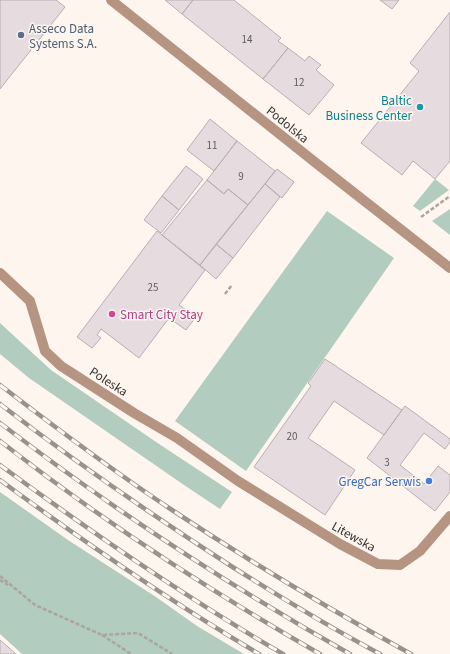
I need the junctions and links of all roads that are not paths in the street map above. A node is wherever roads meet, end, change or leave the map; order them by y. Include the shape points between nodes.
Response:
1 (111, 0) edge
2 (450, 268) edge
3 (0, 272) edge
4 (238, 481) joint
5 (450, 516) edge

1 - 2 street, Podolska
3 - 4 street, Poleska via 30,301 45,351 61,366 176,438
4 - 5 street, Litewska via 340,544 378,564 400,565 420,551

